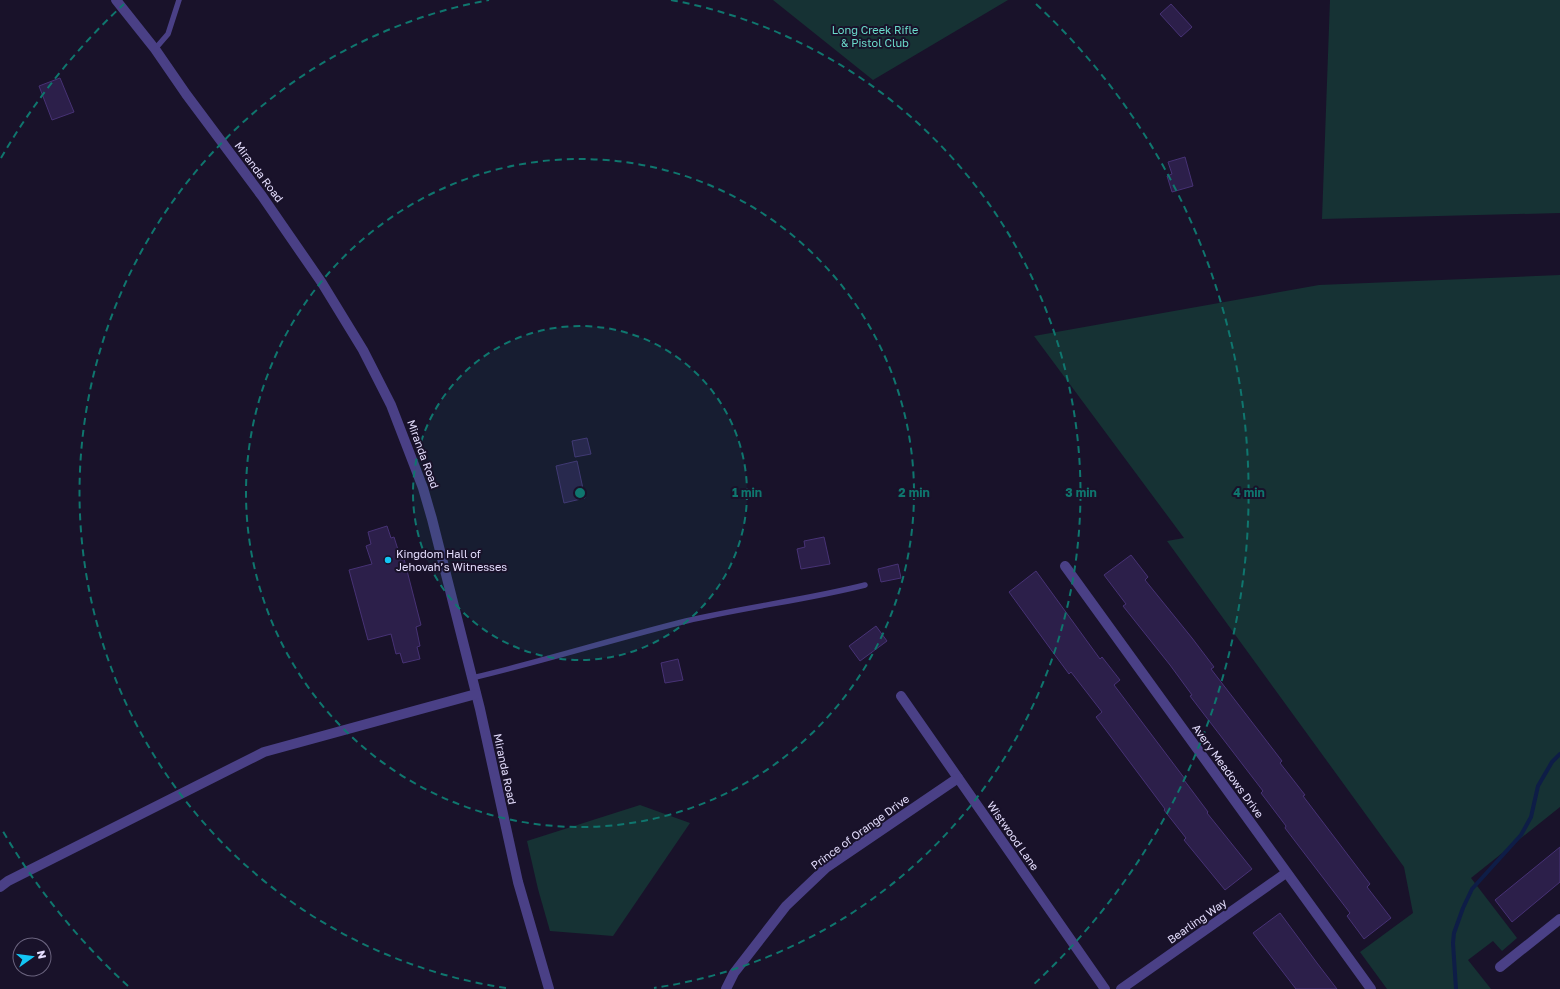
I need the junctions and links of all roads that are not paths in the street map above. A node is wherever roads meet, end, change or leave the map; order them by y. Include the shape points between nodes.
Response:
1 (116, 0) edge
2 (180, 0) edge
3 (155, 49) junction
4 (1065, 566) dead end
5 (865, 585) dead end
6 (472, 678) junction
7 (476, 694) junction
8 (901, 696) dead end
9 (958, 778) junction
10 (1286, 873) junction
11 (0, 887) edge
12 (1560, 919) edge
13 (1500, 967) dead end
14 (549, 989) edge
15 (726, 989) edge
16 (1105, 989) edge
17 (1121, 989) edge
18 (1371, 989) edge

1 - 3 street, Miranda Road
2 - 3 lane via 168,34
3 - 6 street, Miranda Road via 303,254 378,378 423,488
4 - 10 street, Avery Meadows Drive
5 - 6 lane via 824,596 760,606 686,622
6 - 7 street, Miranda Road
7 - 11 street via 264,752
7 - 14 street, Miranda Road via 518,882
8 - 9 street, Wistwood Lane
9 - 15 street, Prince of Orange Drive via 827,867 786,906 734,973
9 - 16 street, Wistwood Lane
10 - 17 street, Bearling Way
10 - 18 street, Avery Meadows Drive
12 - 13 street

